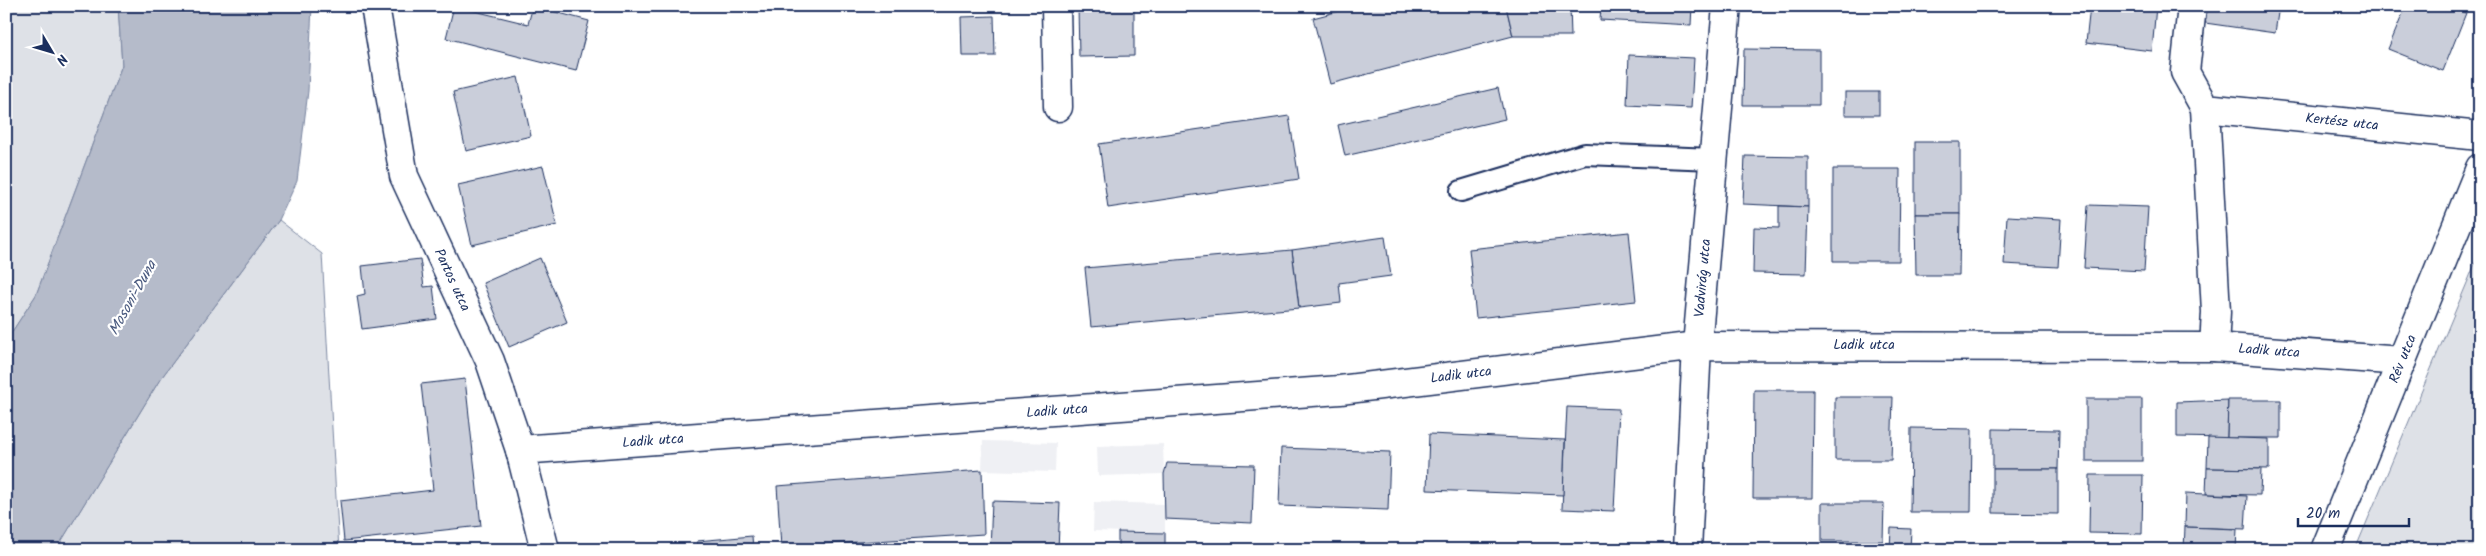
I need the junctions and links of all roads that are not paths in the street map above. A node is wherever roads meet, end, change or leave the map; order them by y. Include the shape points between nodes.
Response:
1 (375, 6) edge
2 (1056, 6) edge
3 (1727, 6) edge
4 (2192, 6) edge
5 (1058, 107) dead end
6 (2204, 108) junction
7 (2480, 136) edge
8 (1714, 159) junction
9 (2480, 168) edge
10 (1461, 191) dead end
11 (1697, 346) junction
12 (2214, 347) junction
13 (2402, 361) junction
14 (520, 450) junction
15 (545, 550) edge
16 (1687, 550) edge
17 (2325, 550) edge

1 - 14 street, Partos utca via 404,176 490,362
2 - 5 street
3 - 8 street, Vadvirág utca
4 - 6 street via 2185,72
6 - 7 street, Kertész utca
6 - 12 street via 2216,312
8 - 10 lane via 1585,154
8 - 11 street, Vadvirág utca
9 - 13 street, Rév utca
11 - 12 street, Ladik utca
11 - 14 street, Ladik utca via 1340,390
11 - 16 street, Vadvirág utca
12 - 13 street, Ladik utca
13 - 17 street, Rév utca
14 - 15 street, Partos utca

